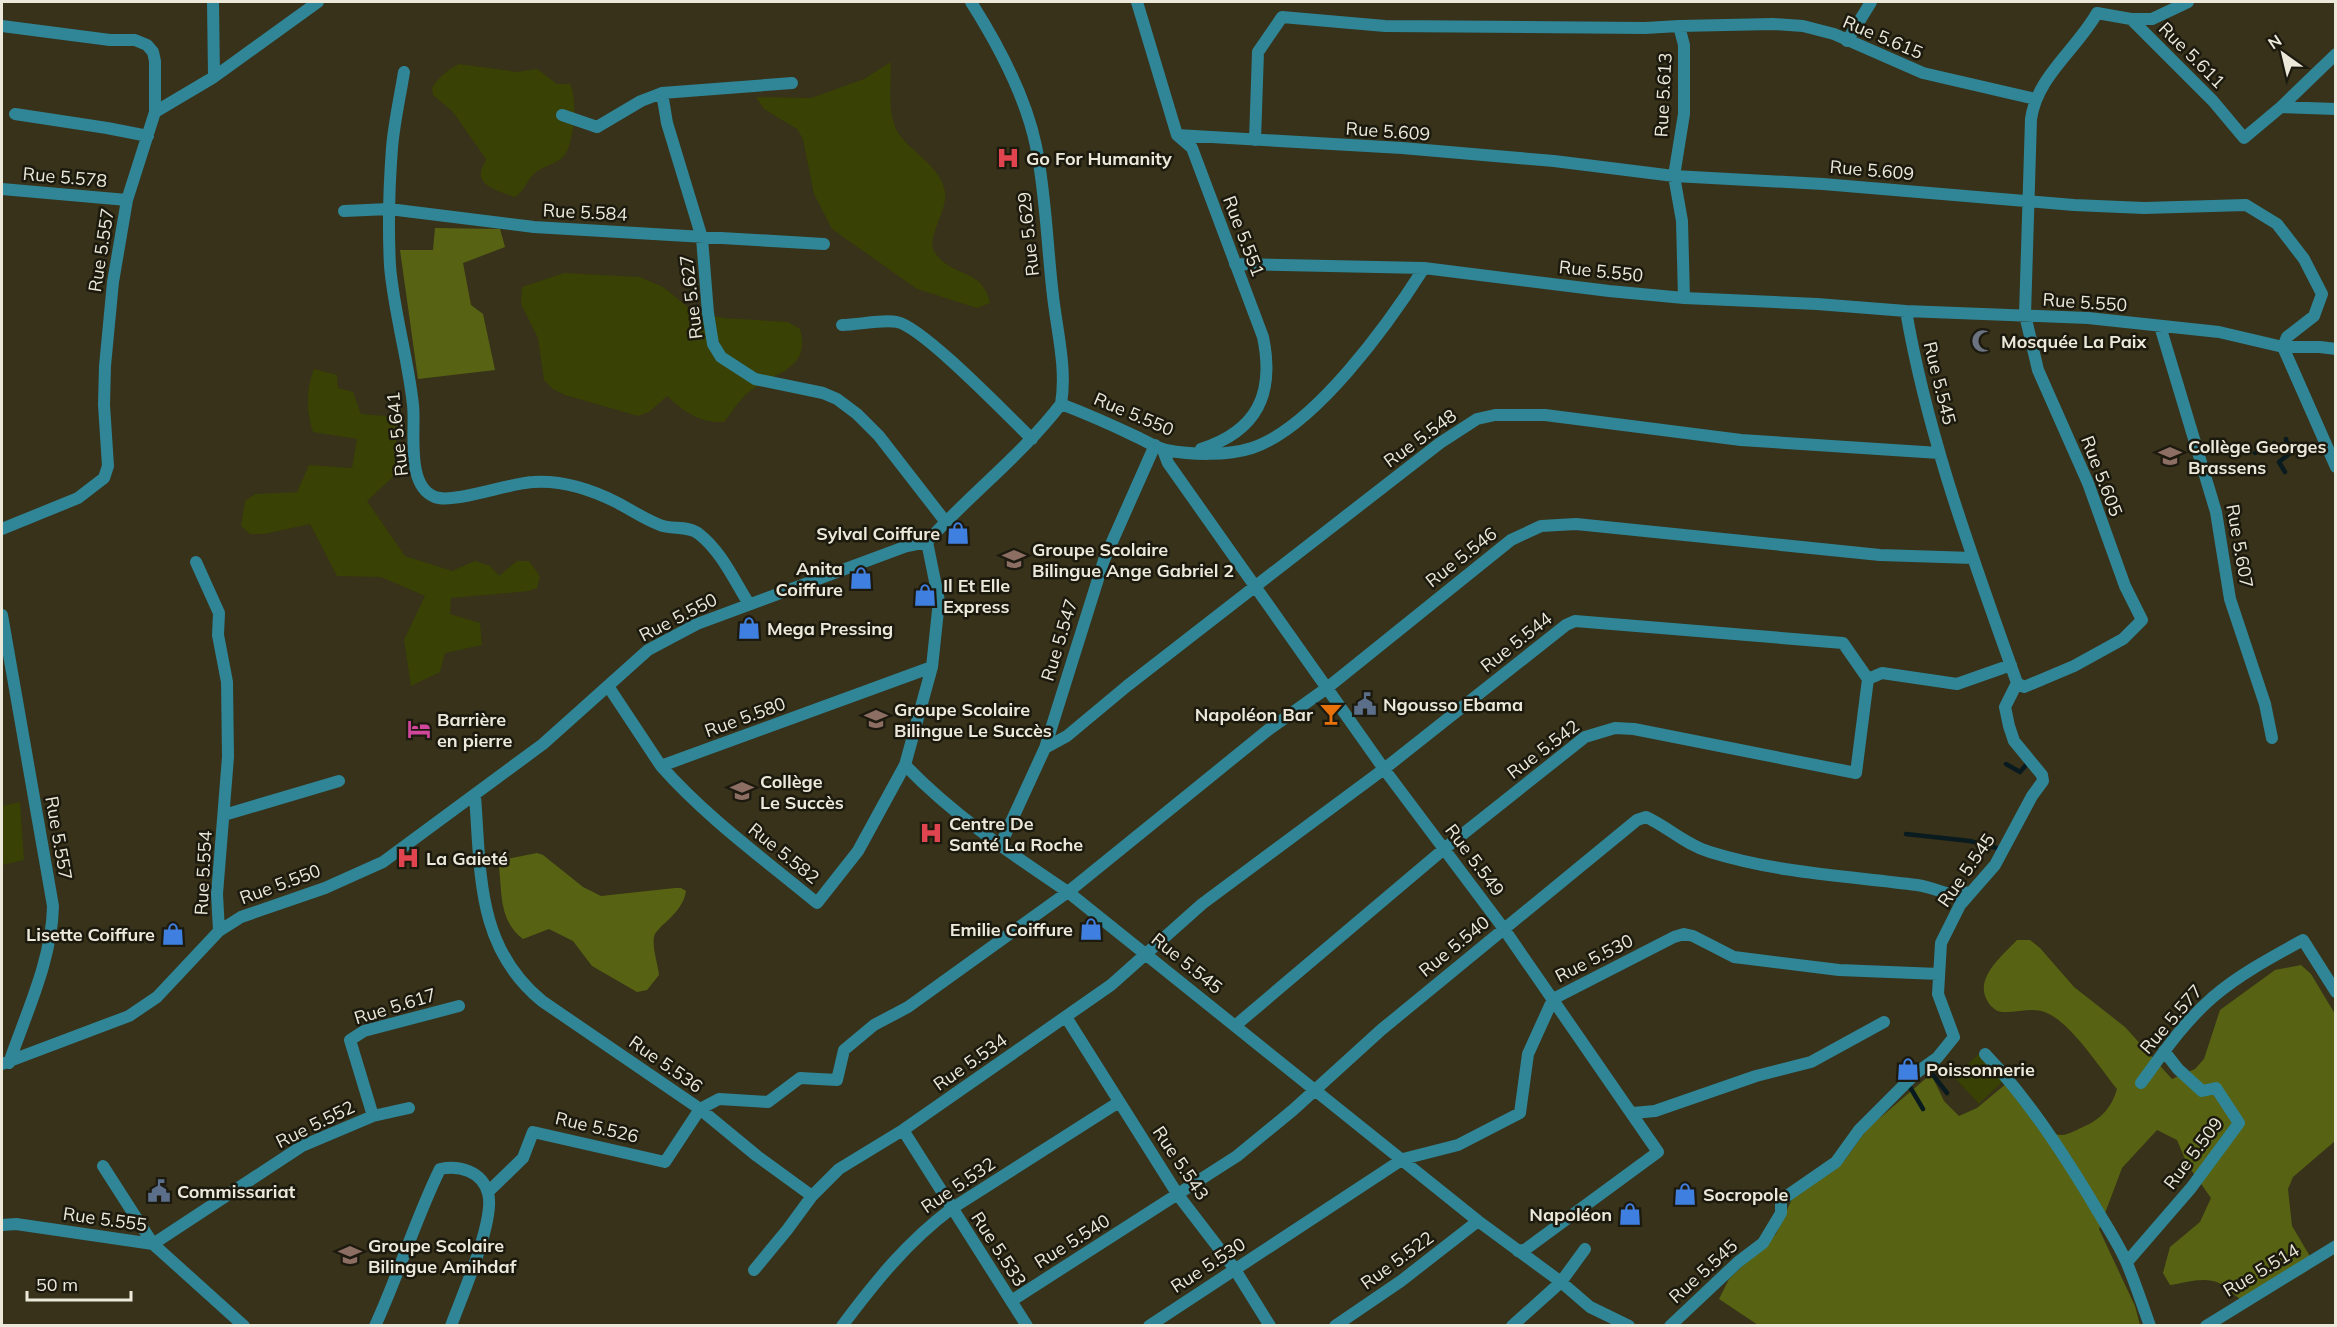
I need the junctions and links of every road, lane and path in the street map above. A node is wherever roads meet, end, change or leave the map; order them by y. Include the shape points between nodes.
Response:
1 (213, 2) edge
2 (318, 2) edge
3 (970, 2) edge
4 (1871, 2) edge
5 (2188, 2) edge
6 (1141, 3) edge
7 (2098, 7) edge
8 (2131, 19) junction
9 (2, 26) edge
10 (1679, 26) junction
11 (1847, 41) junction
12 (2336, 54) edge
13 (404, 72) dead end
14 (214, 77) junction
15 (792, 83) dead end
16 (662, 93) junction
17 (2035, 99) junction
18 (2281, 107) junction
19 (2336, 109) edge
20 (155, 112) junction
21 (15, 114) dead end
22 (562, 115) dead end
23 (1178, 135) junction
24 (148, 136) junction
25 (1255, 140) junction
26 (1674, 176) junction
27 (2, 189) edge
28 (2028, 199) junction
29 (126, 200) junction
30 (389, 209) junction
31 (344, 211) dead end
32 (702, 238) junction
33 (824, 244) dead end
34 (1235, 264) junction
35 (1424, 268) junction
36 (1684, 298) junction
37 (1906, 311) junction
38 (2025, 315) junction
39 (842, 325) dead end
40 (2160, 326) junction
41 (2283, 347) junction
42 (2336, 350) edge
43 (1061, 404) junction
44 (1032, 439) junction
45 (1159, 448) junction
46 (1188, 452) junction
47 (1939, 453) junction
48 (2336, 467) edge
49 (945, 521) junction
50 (2, 529) edge
51 (927, 542) junction
52 (1973, 558) junction
53 (196, 562) dead end
54 (1256, 586) junction
55 (749, 604) junction
56 (2, 615) edge
57 (2011, 665) junction
58 (932, 668) junction
59 (1868, 679) junction
60 (2017, 683) junction
61 (608, 686) junction
62 (1327, 688) junction
63 (2272, 738) dead end
64 (1045, 748) junction
65 (905, 765) junction
66 (661, 766) junction
67 (1384, 769) junction
68 (339, 781) dead end
69 (475, 796) junction
70 (224, 815) junction
71 (1000, 846) junction
72 (1444, 849) junction
73 (1068, 892) junction
74 (1970, 892) junction
75 (1504, 928) junction
76 (219, 931) junction
77 (1147, 954) junction
78 (1939, 974) junction
79 (2336, 992) edge
80 (1553, 999) junction
81 (459, 1006) dead end
82 (1066, 1017) junction
83 (1884, 1022) dead end
84 (1236, 1025) junction
85 (2164, 1051) junction
86 (1985, 1054) dead end
87 (5, 1064) edge
88 (2141, 1083) dead end
89 (1315, 1088) junction
90 (1119, 1102) junction
91 (409, 1108) dead end
92 (700, 1109) junction
93 (1633, 1113) junction
94 (373, 1116) junction
95 (903, 1130) junction
96 (1403, 1159) junction
97 (103, 1166) dead end
98 (488, 1192) junction
99 (1178, 1195) junction
100 (812, 1196) junction
101 (951, 1209) junction
102 (1478, 1221) junction
103 (2, 1225) edge
104 (153, 1244) junction
105 (2336, 1246) edge
106 (1585, 1249) dead end
107 (1518, 1251) junction
108 (2127, 1262) junction
109 (1234, 1268) junction
110 (754, 1270) dead end
111 (1561, 1282) junction
112 (1011, 1301) junction
113 (244, 1326) edge
114 (375, 1326) edge
115 (451, 1326) edge
116 (842, 1326) edge
117 (1027, 1326) edge
118 (1149, 1326) edge
119 (1270, 1326) edge
120 (1335, 1326) edge
121 (1512, 1326) edge
122 (1629, 1326) edge
123 (1670, 1326) edge
124 (2150, 1326) edge
125 (2206, 1326) edge

1 - 14 street
2 - 14 street
3 - 43 street, Rue 5.629 via 1004,63 1036,145 1063,368
4 - 11 street
5 - 8 street via 2152,19
6 - 23 street, Rue 5.551
7 - 8 street, Rue 5.611
7 - 17 street, Rue 5.611 via 2087,32
8 - 18 street, Rue 5.611 via 2244,138
9 - 20 street, Rue 5.557 via 135,40 147,45 155,61
10 - 11 street, Rue 5.615 via 1803,26
10 - 25 street, Rue 5.613 via 1385,26 1282,17 1258,52
10 - 26 street, Rue 5.613 via 1684,45 1684,114
11 - 17 street, Rue 5.615 via 1923,73
12 - 18 street
13 - 30 street, Rue 5.641 via 392,146
14 - 20 street
15 - 16 street
16 - 22 street via 597,127
16 - 32 street, Rue 5.627 via 667,123
17 - 28 street, Rue 5.611
18 - 19 street
20 - 24 street, Rue 5.557
21 - 24 street
23 - 25 street, Rue 5.609
23 - 34 street, Rue 5.551 via 1192,148
24 - 29 street, Rue 5.557
25 - 26 street, Rue 5.609 via 1554,161
26 - 28 street, Rue 5.609
26 - 36 street, Rue 5.613 via 1682,221
27 - 29 street, Rue 5.578
28 - 38 street, Rue 5.605
28 - 41 street, Rue 5.609 via 2144,208 2246,205 2277,224 2304,259 2322,294 2314,316 2287,337
29 - 50 street, Rue 5.557 via 107,334 104,405 108,466 104,478 78,498
30 - 31 street, Rue 5.584
30 - 32 street, Rue 5.584 via 534,227
30 - 55 street, Rue 5.641 via 390,266 412,399 415,461 424,489 445,499 533,482 584,489 661,526 696,531 714,549
32 - 33 street, Rue 5.584
32 - 49 street, Rue 5.627 via 708,313 713,344 721,357 755,380 837,399 879,436
34 - 35 street
34 - 46 street, Rue 5.551 via 1266,349 1268,376 1264,395 1229,438
35 - 36 street, Rue 5.550
35 - 46 street, Rue 5.550 via 1374,339 1313,408 1251,449
36 - 37 street, Rue 5.550
37 - 38 street, Rue 5.550
37 - 47 street, Rue 5.545
38 - 40 street, Rue 5.550
38 - 60 street, Rue 5.605 via 2038,370 2142,620 2123,639 2074,666 2024,687
39 - 44 street via 897,322 911,328
40 - 41 street, Rue 5.550 via 2219,332
40 - 63 street, Rue 5.607 via 2216,512 2230,599 2265,704
41 - 42 street, Rue 5.550 via 2320,346
41 - 48 street
43 - 44 street
43 - 45 street, Rue 5.550
44 - 49 street
45 - 46 street, Rue 5.550
45 - 54 street, Rue 5.549
45 - 64 street, Rue 5.547 via 1104,560
47 - 52 street, Rue 5.545
47 - 54 street, Rue 5.548 via 1741,440 1545,415 1495,415 1477,419 1440,442
49 - 51 street
51 - 55 street, Rue 5.550
51 - 58 street via 939,601
52 - 57 street, Rue 5.545
52 - 62 street, Rue 5.546 via 1880,555 1576,524 1541,526 1511,540
53 - 70 street, Rue 5.554 via 219,614 218,635 227,681
54 - 62 street, Rue 5.549
54 - 64 street, Rue 5.548 via 1067,736
55 - 61 street, Rue 5.550 via 697,624 648,650
56 - 87 street, Rue 5.557 via 53,906 47,953
57 - 59 street via 1957,684 1882,673
57 - 60 street, Rue 5.545
58 - 65 street
58 - 66 street, Rue 5.580
59 - 67 street, Rue 5.544 via 1843,643 1575,621
59 - 72 street, Rue 5.542 via 1856,773 1615,728 1585,736
60 - 74 street, Rue 5.545 via 2005,707 2009,726 2014,741 2043,781 1995,865
61 - 66 street
61 - 69 street, Rue 5.550 via 543,744
62 - 67 street, Rue 5.549
62 - 73 street, Rue 5.546 via 1268,730
64 - 71 street, Rue 5.547
65 - 66 street, Rue 5.582 via 858,851 817,903 705,811
65 - 71 street, Rue 5.545 via 942,802
67 - 72 street, Rue 5.549
67 - 77 street, Rue 5.544 via 1202,904
68 - 70 street
69 - 76 street, Rue 5.550 via 383,861 325,888 241,917
69 - 92 street, Rue 5.536 via 488,920 495,941 523,986
70 - 76 street, Rue 5.554 via 217,894
71 - 73 street, Rue 5.545
72 - 75 street, Rue 5.549
72 - 84 street, Rue 5.542
73 - 77 street, Rue 5.545
73 - 92 street, Rue 5.536 via 908,1007 874,1025 844,1050 837,1080 800,1078 768,1102 719,1099
74 - 75 street, Rue 5.540 via 1942,894 1921,885 1798,872 1710,852 1646,817 1637,820
74 - 78 street, Rue 5.545 via 1941,944
75 - 80 street, Rue 5.549
75 - 89 street, Rue 5.540
76 - 87 street, Rue 5.554 via 157,997 129,1016
77 - 82 street, Rue 5.534
77 - 84 street, Rue 5.545
78 - 80 street, Rue 5.530 via 1839,970 1734,957 1684,934
78 - 123 street, Rue 5.545 via 1938,994 1953,1038 1937,1058 1916,1073 1859,1130 1836,1161 1781,1200 1780,1213 1763,1243
79 - 85 street, Rue 5.577 via 2303,940 2246,972 2213,997
80 - 93 street, Rue 5.549
80 - 96 street, Rue 5.530 via 1528,1054 1520,1113 1458,1145
81 - 94 street, Rue 5.617 via 364,1031 350,1040
82 - 90 street, Rue 5.543
82 - 95 street, Rue 5.534
83 - 93 street via 1811,1062 1756,1076 1662,1109
84 - 89 street, Rue 5.545
85 - 88 street, Rue 5.577
85 - 108 street, Rue 5.509 via 2202,1091 2216,1088 2239,1123 2191,1188
86 - 108 street via 2013,1083 2073,1171
89 - 96 street, Rue 5.545
89 - 99 street, Rue 5.540 via 1245,1149
90 - 99 street, Rue 5.543
90 - 101 street, Rue 5.532
91 - 94 street, Rue 5.552
92 - 98 street, Rue 5.526 via 665,1162 533,1132 523,1158
92 - 100 street
93 - 107 street, Rue 5.549 via 1658,1152
94 - 104 street, Rue 5.552 via 302,1146
95 - 100 street, Rue 5.534 via 839,1169
95 - 101 street, Rue 5.533
96 - 102 street, Rue 5.545
96 - 109 street, Rue 5.530
97 - 104 street
98 - 114 street via 477,1174 454,1166 440,1169
98 - 115 street via 484,1233
99 - 109 street, Rue 5.543
99 - 112 street, Rue 5.540
100 - 110 street, Rue 5.534
101 - 112 street, Rue 5.533
101 - 116 street, Rue 5.532 via 912,1240
102 - 107 street, Rue 5.545
102 - 120 street, Rue 5.522
103 - 104 street, Rue 5.555
104 - 113 street, Rue 5.555
105 - 125 street, Rue 5.514
106 - 111 street
107 - 111 street, Rue 5.545
108 - 124 street
109 - 118 street, Rue 5.530
109 - 119 street, Rue 5.543
111 - 121 street
111 - 122 street, Rue 5.545 via 1590,1307
112 - 117 street, Rue 5.533

